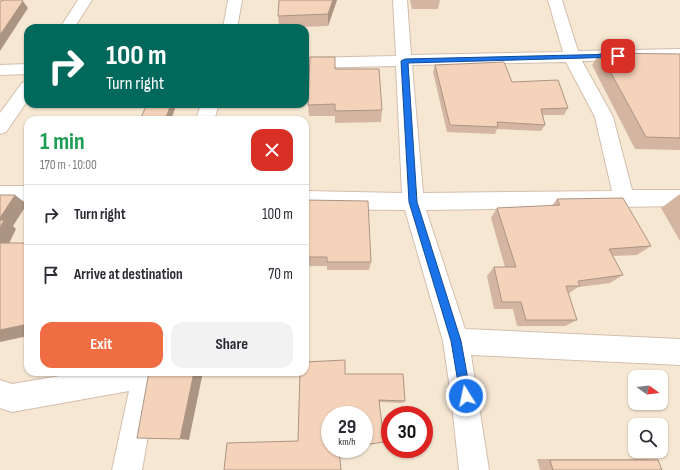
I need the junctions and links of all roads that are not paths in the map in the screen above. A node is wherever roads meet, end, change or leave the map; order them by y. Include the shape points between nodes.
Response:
1 (85, 0) edge
2 (235, 0) edge
3 (400, 0) edge
4 (555, 0) edge
5 (70, 24) edge
6 (231, 24) edge
7 (680, 54) edge
8 (572, 57) junction
9 (405, 61) junction
10 (309, 63) edge
11 (24, 69) edge
12 (0, 70) edge
13 (24, 93) edge
14 (0, 127) edge
15 (0, 194) edge
16 (24, 194) edge
17 (680, 198) edge
18 (624, 199) junction
19 (309, 200) edge
20 (413, 202) junction
21 (456, 341) junction
22 (680, 352) edge
23 (130, 376) edge
24 (145, 376) edge
25 (0, 394) edge
26 (127, 470) edge
27 (474, 470) edge

1 - 5 street
2 - 6 street
3 - 9 street
4 - 8 street
7 - 8 street
8 - 9 street
8 - 18 street via 604,117
9 - 10 street
9 - 20 street
11 - 12 street
13 - 14 street
15 - 16 street
17 - 18 street
18 - 20 street
19 - 20 street
20 - 21 street
21 - 22 street
21 - 27 street via 466,396
23 - 25 street via 12,398
24 - 26 street

